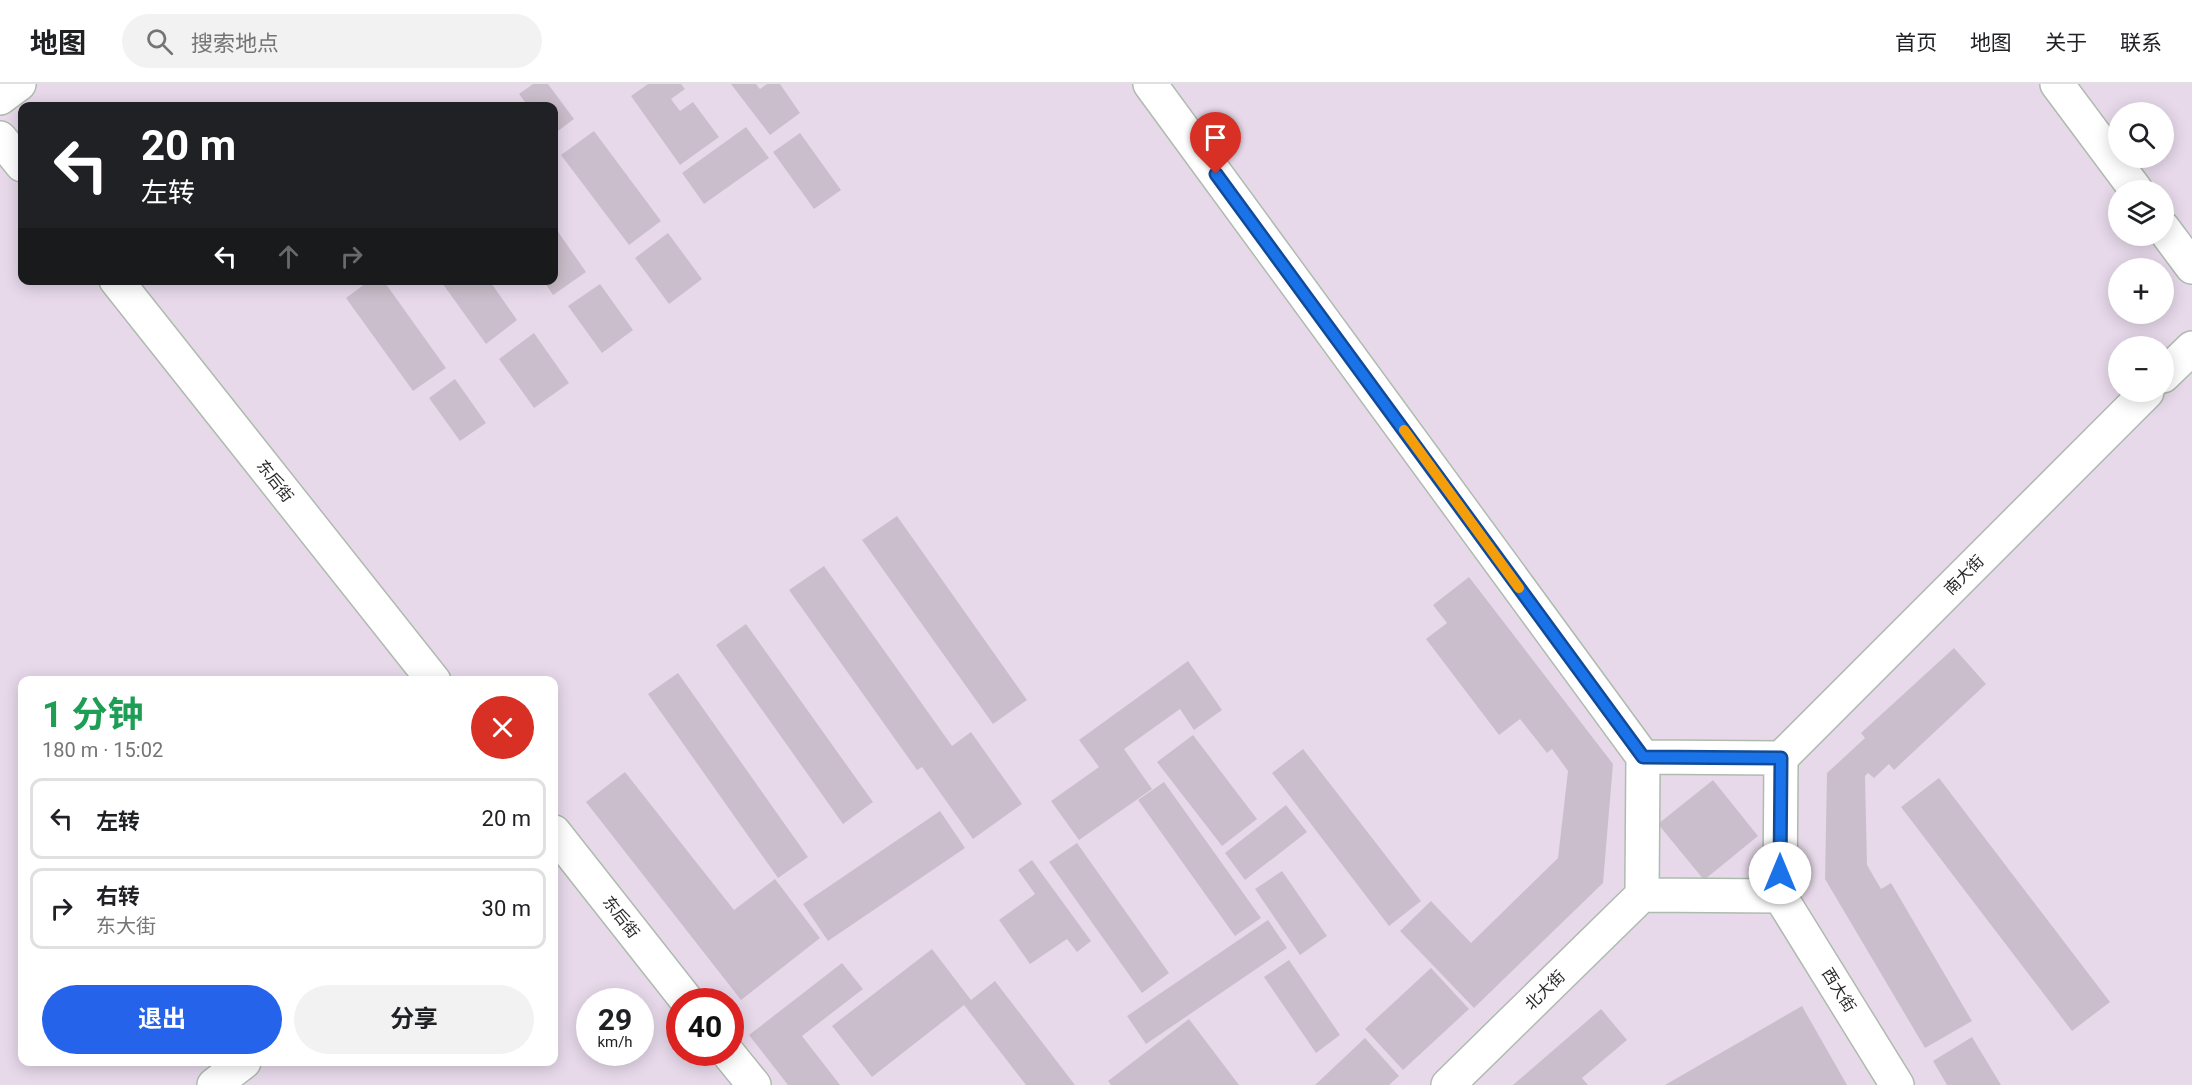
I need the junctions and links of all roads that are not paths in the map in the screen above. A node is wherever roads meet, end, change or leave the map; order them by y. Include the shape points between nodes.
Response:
1 (19, 84) edge
2 (1150, 84) edge
3 (2057, 84) edge
4 (0, 98) edge
5 (0, 138) edge
6 (18, 160) edge
7 (2129, 180) edge
8 (2174, 243) edge
9 (2192, 267) edge
10 (120, 285) edge
11 (2192, 348) edge
12 (2174, 365) edge
13 (2137, 402) edge
14 (430, 676) edge
15 (1643, 757) junction
16 (1781, 758) junction
17 (558, 837) edge
18 (1642, 895) junction
19 (1780, 896) junction
20 (677, 988) edge
21 (239, 1066) edge
22 (739, 1066) edge
23 (214, 1085) edge
24 (754, 1085) edge
25 (1448, 1085) edge
26 (1897, 1085) edge

1 - 4 street
2 - 15 street
3 - 7 street
5 - 6 street
8 - 9 street
10 - 14 street, 东后街
11 - 12 street
13 - 16 street, 南大街
15 - 16 street
15 - 18 street
16 - 19 street
17 - 20 street, 东后街
18 - 19 street
18 - 25 street, 北大街
19 - 26 street, 西大街
21 - 23 street
22 - 24 street

